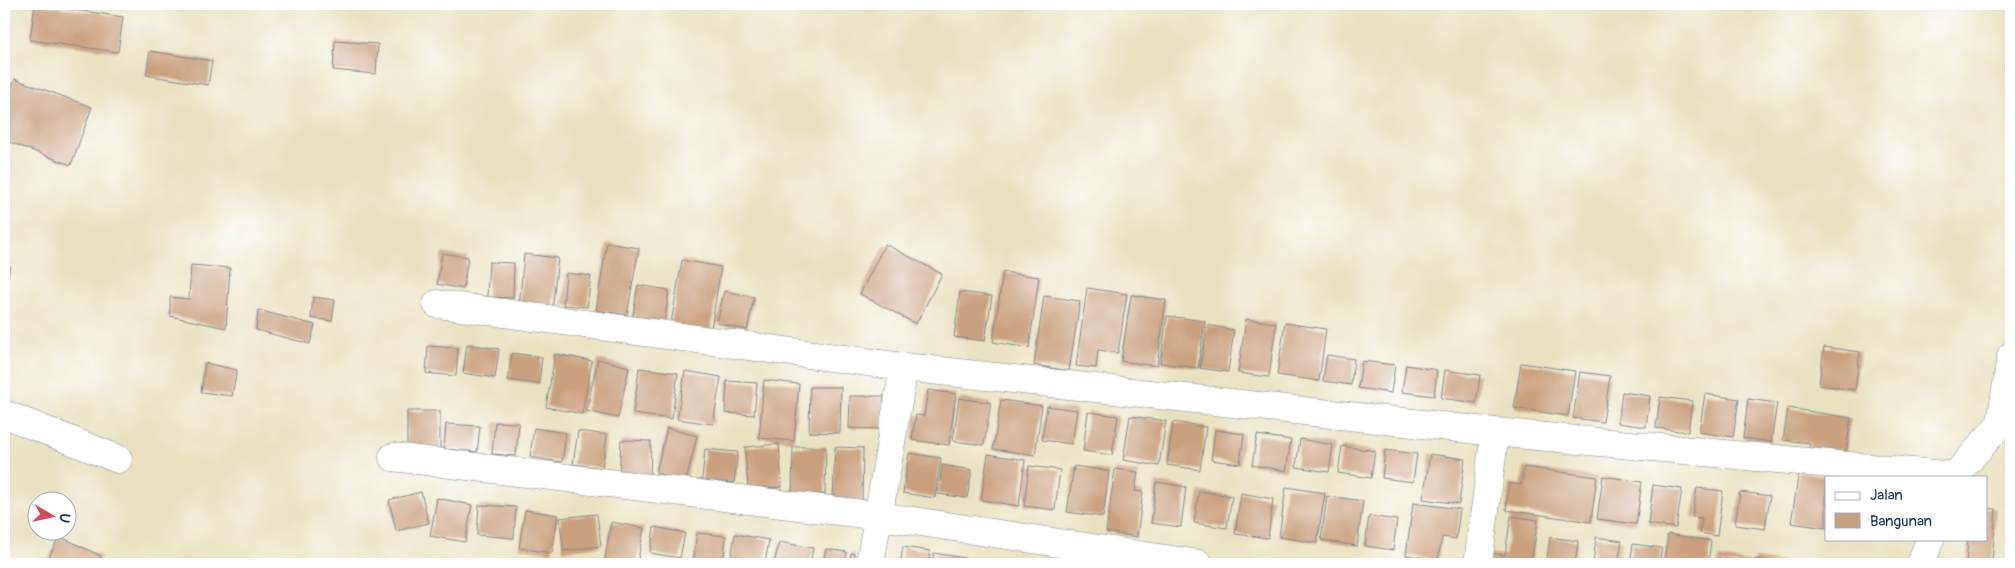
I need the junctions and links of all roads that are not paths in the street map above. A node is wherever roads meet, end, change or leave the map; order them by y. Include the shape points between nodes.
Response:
1 (437, 304) dead end
2 (2011, 356) edge
3 (904, 367) junction
4 (4, 414) edge
5 (2006, 424) edge
6 (1495, 432) junction
7 (393, 456) dead end
8 (118, 459) dead end
9 (1944, 476) edge
10 (1955, 476) edge
11 (880, 516) junction
12 (1930, 540) edge
13 (870, 564) edge
14 (1199, 564) edge
15 (1478, 564) edge
16 (1921, 564) edge

1 - 3 street
2 - 5 street
3 - 6 street
3 - 11 street
4 - 8 street
5 - 10 street
6 - 9 street
6 - 15 street
7 - 11 street
11 - 13 street
11 - 14 street
12 - 16 street

